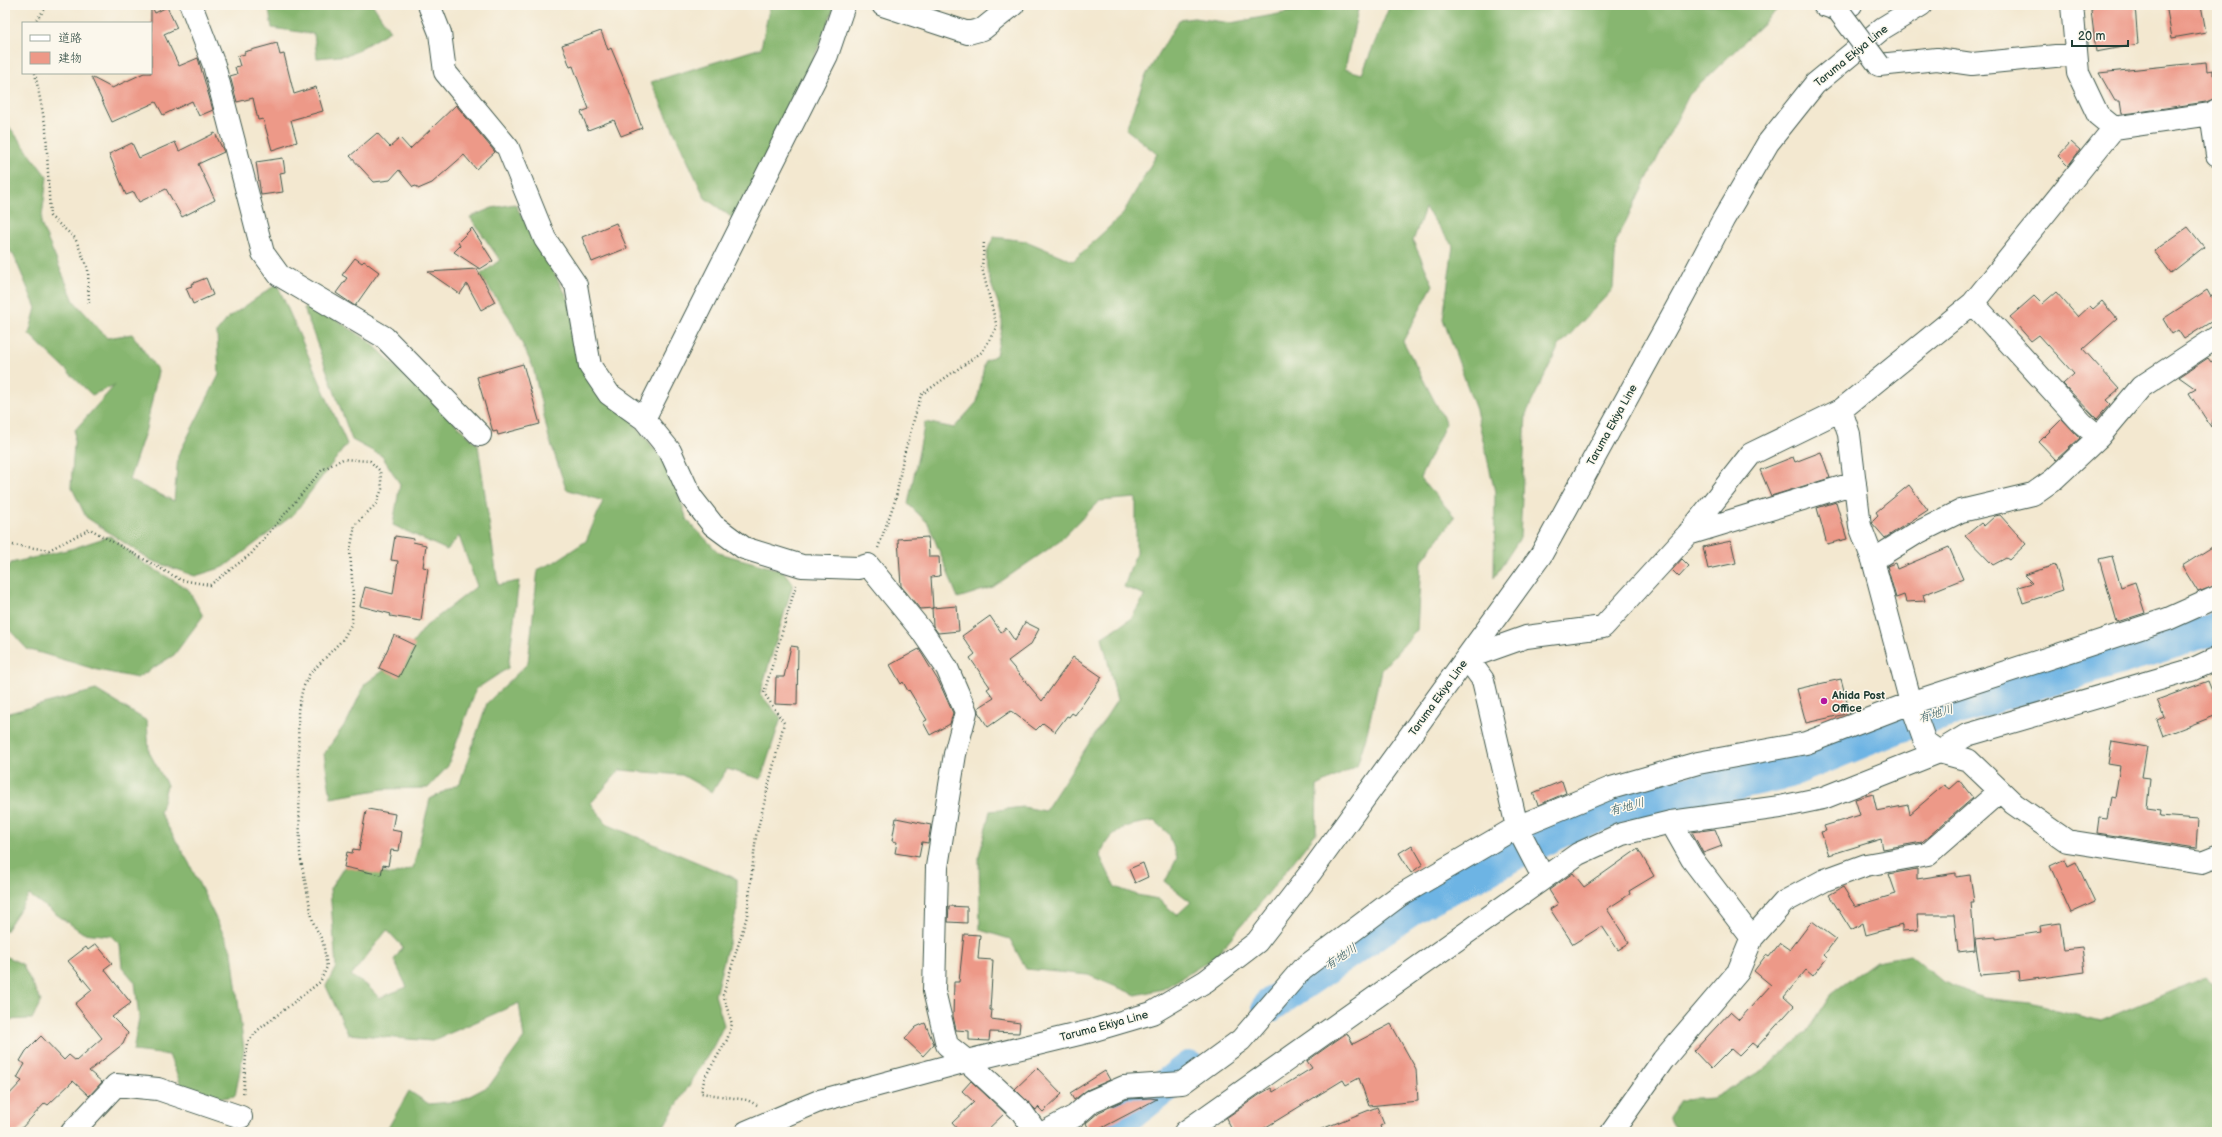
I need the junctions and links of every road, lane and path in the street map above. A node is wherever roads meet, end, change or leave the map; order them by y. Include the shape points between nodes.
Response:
1 (48, 5) edge
2 (191, 5) edge
3 (429, 5) edge
4 (844, 5) edge
5 (883, 5) edge
6 (1013, 5) edge
7 (1921, 5) edge
8 (2072, 5) edge
9 (1837, 7) edge
10 (35, 22) edge
11 (2076, 54) junction
12 (35, 74) edge
13 (2214, 112) edge
14 (2114, 128) junction
15 (2217, 155) edge
16 (984, 242) dead end
17 (1973, 303) junction
18 (89, 305) dead end
19 (2216, 341) edge
20 (1841, 410) junction
21 (644, 419) junction
22 (480, 435) dead end
23 (2099, 437) junction
24 (1855, 483) junction
25 (1688, 534) junction
26 (5, 544) edge
27 (1872, 560) junction
28 (868, 565) junction
29 (802, 566) junction
30 (2217, 597) edge
31 (1467, 658) junction
32 (2217, 658) edge
33 (1911, 703) junction
34 (1932, 747) junction
35 (2000, 791) junction
36 (1671, 822) junction
37 (1517, 827) junction
38 (2217, 856) edge
39 (1543, 877) junction
40 (1752, 938) junction
41 (967, 1060) junction
42 (241, 1117) joint
43 (772, 1121) junction
44 (72, 1132) edge
45 (746, 1132) edge
46 (1036, 1132) edge
47 (1045, 1132) edge
48 (1185, 1132) edge
49 (1612, 1132) edge

1 - 10 path
2 - 22 street via 214,65 263,253 279,275 384,337
3 - 21 street via 440,33 445,72 508,148 545,239 576,285 590,366 609,394
4 - 21 street via 827,55
5 - 6 street via 968,33 983,29
7 - 31 street, Taruma Ekiya Line via 1883,28 1815,84 1768,143 1540,554
8 - 11 street
9 - 11 street, bridge via 1879,65 1937,58 1972,64
11 - 14 street via 2078,73 2098,115
12 - 18 path via 46,129 50,216 75,238 88,269
13 - 14 street
13 - 15 street
14 - 17 street
16 - 28 path via 982,268 997,327 982,352 921,395 903,458 896,498 873,562
17 - 20 street
17 - 23 street via 2082,423
19 - 23 street via 2141,387
20 - 24 street via 1849,434
20 - 25 street via 1751,454
21 - 29 street via 670,451 692,497 713,525 744,548
23 - 27 street via 2053,480 2033,494 1962,511 1915,534
24 - 25 street
24 - 27 street via 1860,526
25 - 31 street via 1603,627 1526,637
26 - 42 path via 49,550 90,530 181,580 210,585 251,554 322,470 343,459 370,461 380,471 382,489 376,504 355,525 350,551 352,623 343,639 309,675 298,710 300,855 312,922 323,942 327,967 320,982 258,1030 247,1043
27 - 33 street
28 - 29 street via 858,568
28 - 41 street via 921,630 947,668 966,712 955,754 937,867 934,991 947,1045
29 - 43 path via 764,693 784,723 756,836 747,916 722,995 732,1024 727,1040 705,1077 701,1093 747,1100 760,1106
30 - 33 street via 2168,619
31 - 37 street via 1483,680
31 - 41 street, Taruma Ekiya Line via 1257,942 1206,981 1152,1013 1091,1031
32 - 34 street via 2191,670
33 - 34 street
33 - 37 street via 1806,742 1698,763 1611,788
34 - 35 street via 1968,760
34 - 36 street via 1823,798 1780,807
35 - 38 street via 2014,804 2067,841 2202,862
35 - 40 street via 1928,854 1866,865 1825,880 1784,902
36 - 39 street via 1622,834 1578,854
36 - 40 street via 1692,859
37 - 39 street
37 - 47 street via 1399,896 1302,969 1241,1040 1182,1083 1124,1087 1092,1101 1075,1116
39 - 48 street
40 - 49 street via 1738,972 1663,1060
41 - 43 street, Taruma Ekiya Line via 819,1101
41 - 46 street via 1022,1112
42 - 44 street via 158,1088 116,1085
43 - 45 street, Taruma Ekiya Line

